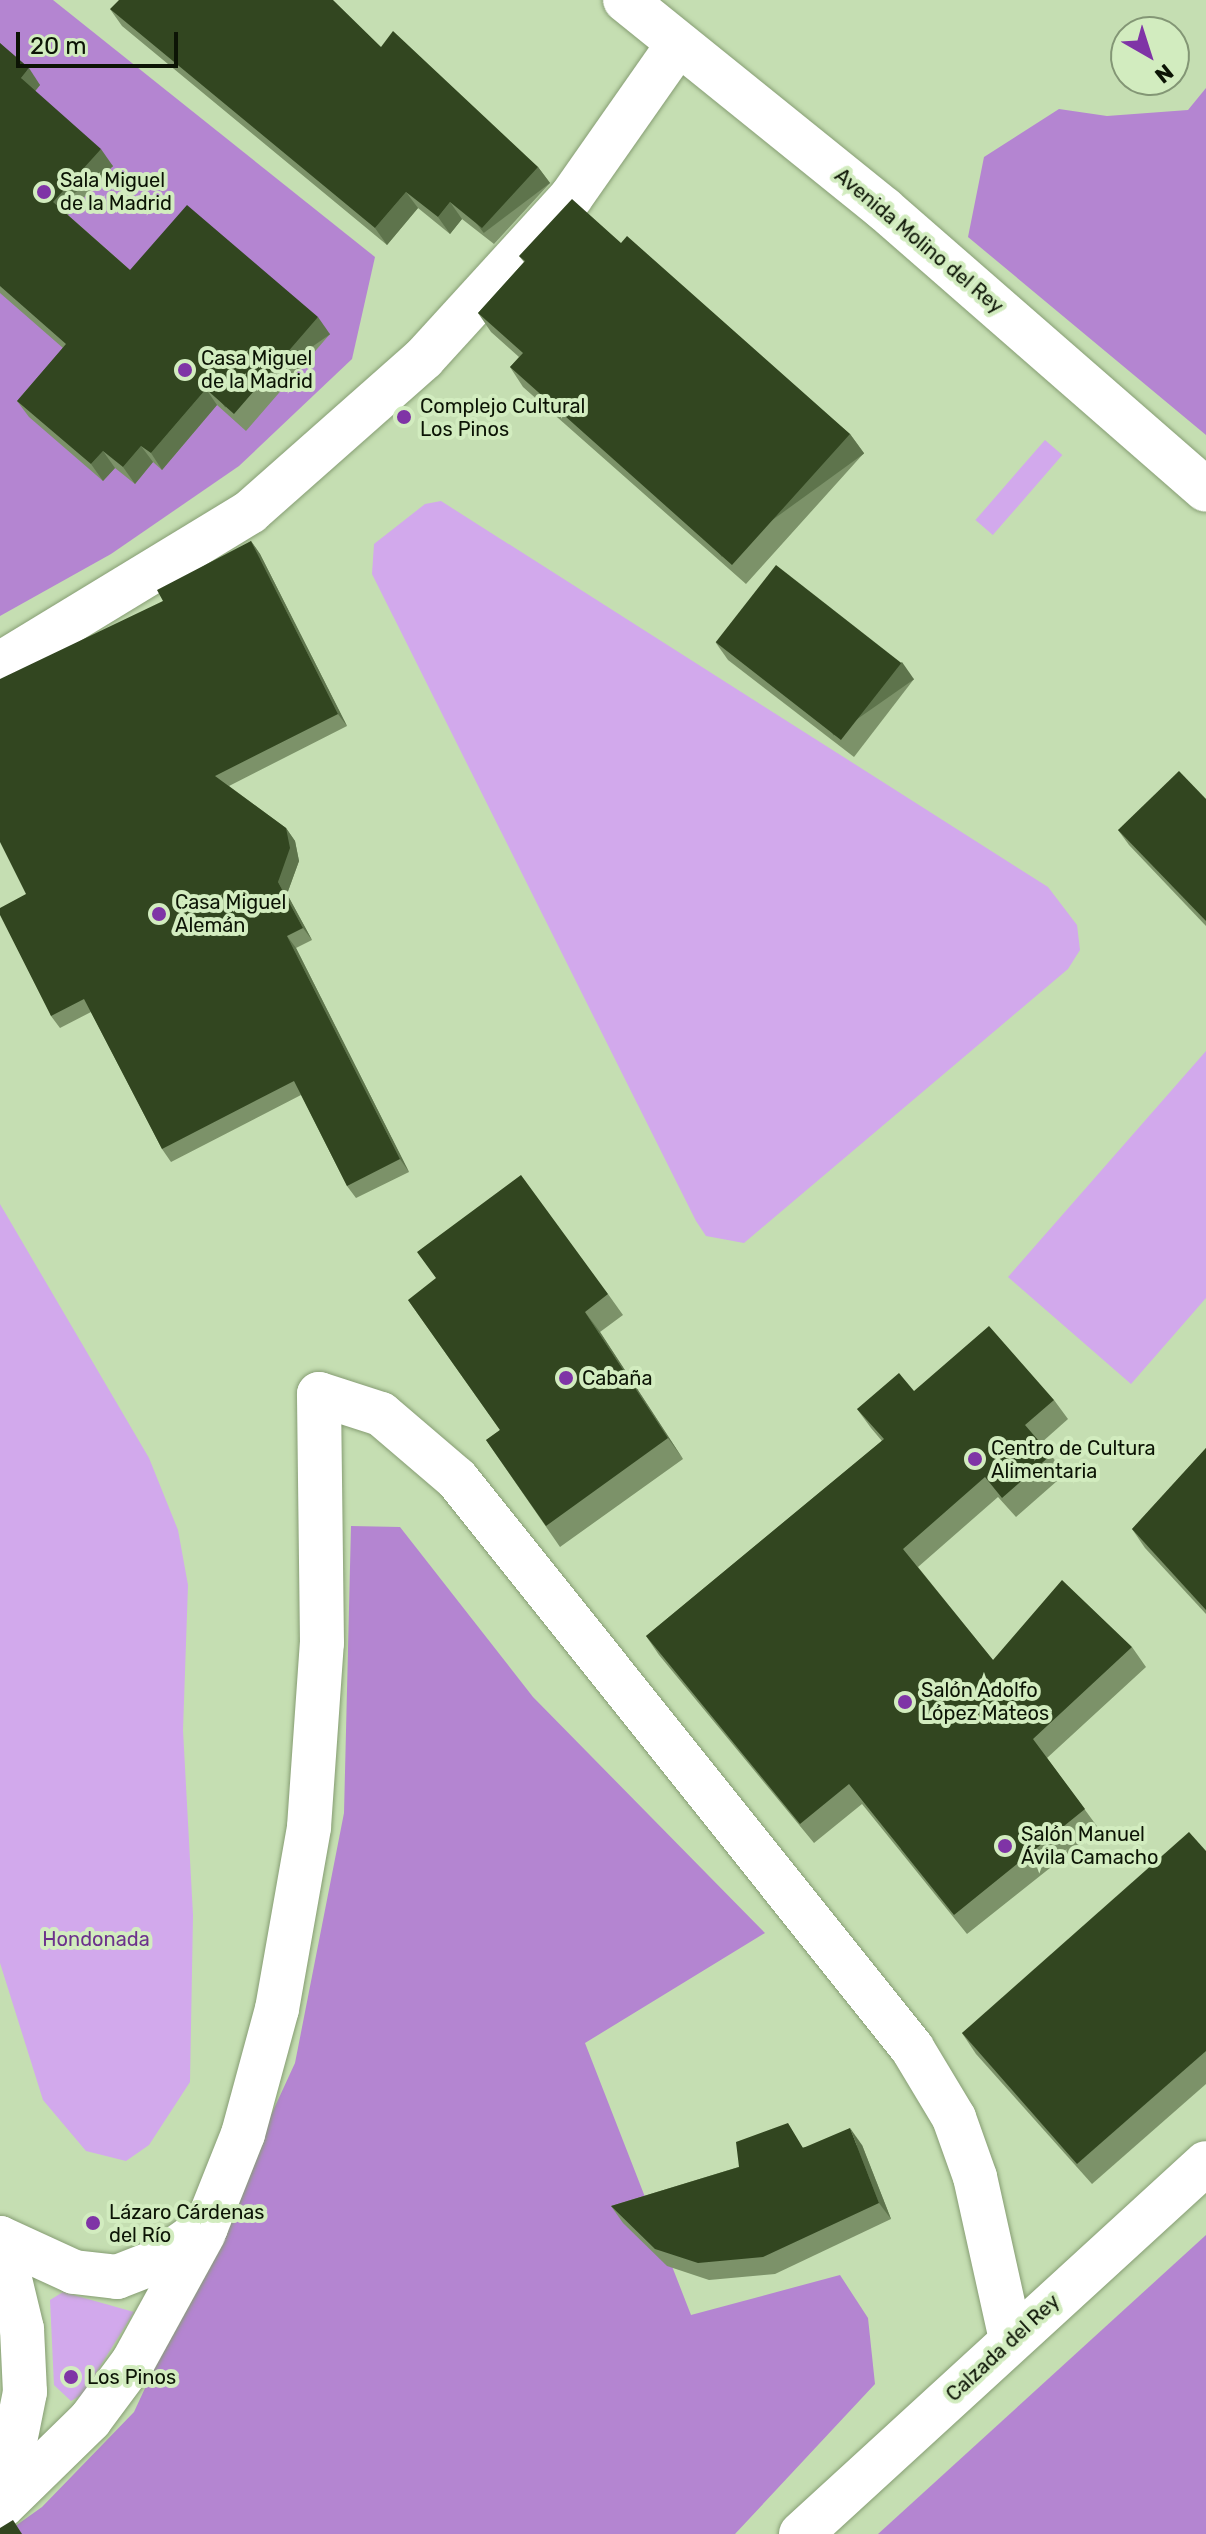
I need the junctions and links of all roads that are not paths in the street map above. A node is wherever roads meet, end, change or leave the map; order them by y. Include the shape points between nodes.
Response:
1 (625, 0) edge
2 (678, 44) junction
3 (1206, 490) edge
4 (0, 664) edge
5 (1206, 2163) edge
6 (206, 2227) junction
7 (0, 2238) edge
8 (1011, 2340) junction
9 (1, 2507) edge
10 (801, 2534) edge

1 - 2 street, Avenida Molino del Rey
2 - 3 street, Avenida Molino del Rey via 884,209
2 - 4 street via 571,197 424,358 250,512
5 - 8 street, Calzada del Rey
6 - 7 street via 158,2261 117,2277 74,2272
6 - 8 street via 243,2134 277,2009 309,1827 322,1643 319,1394 381,1414 457,1479 912,2048 954,2118 975,2177
6 - 9 street via 133,2362 90,2420
7 - 9 street via 22,2329 25,2392
8 - 10 street, Calzada del Rey

